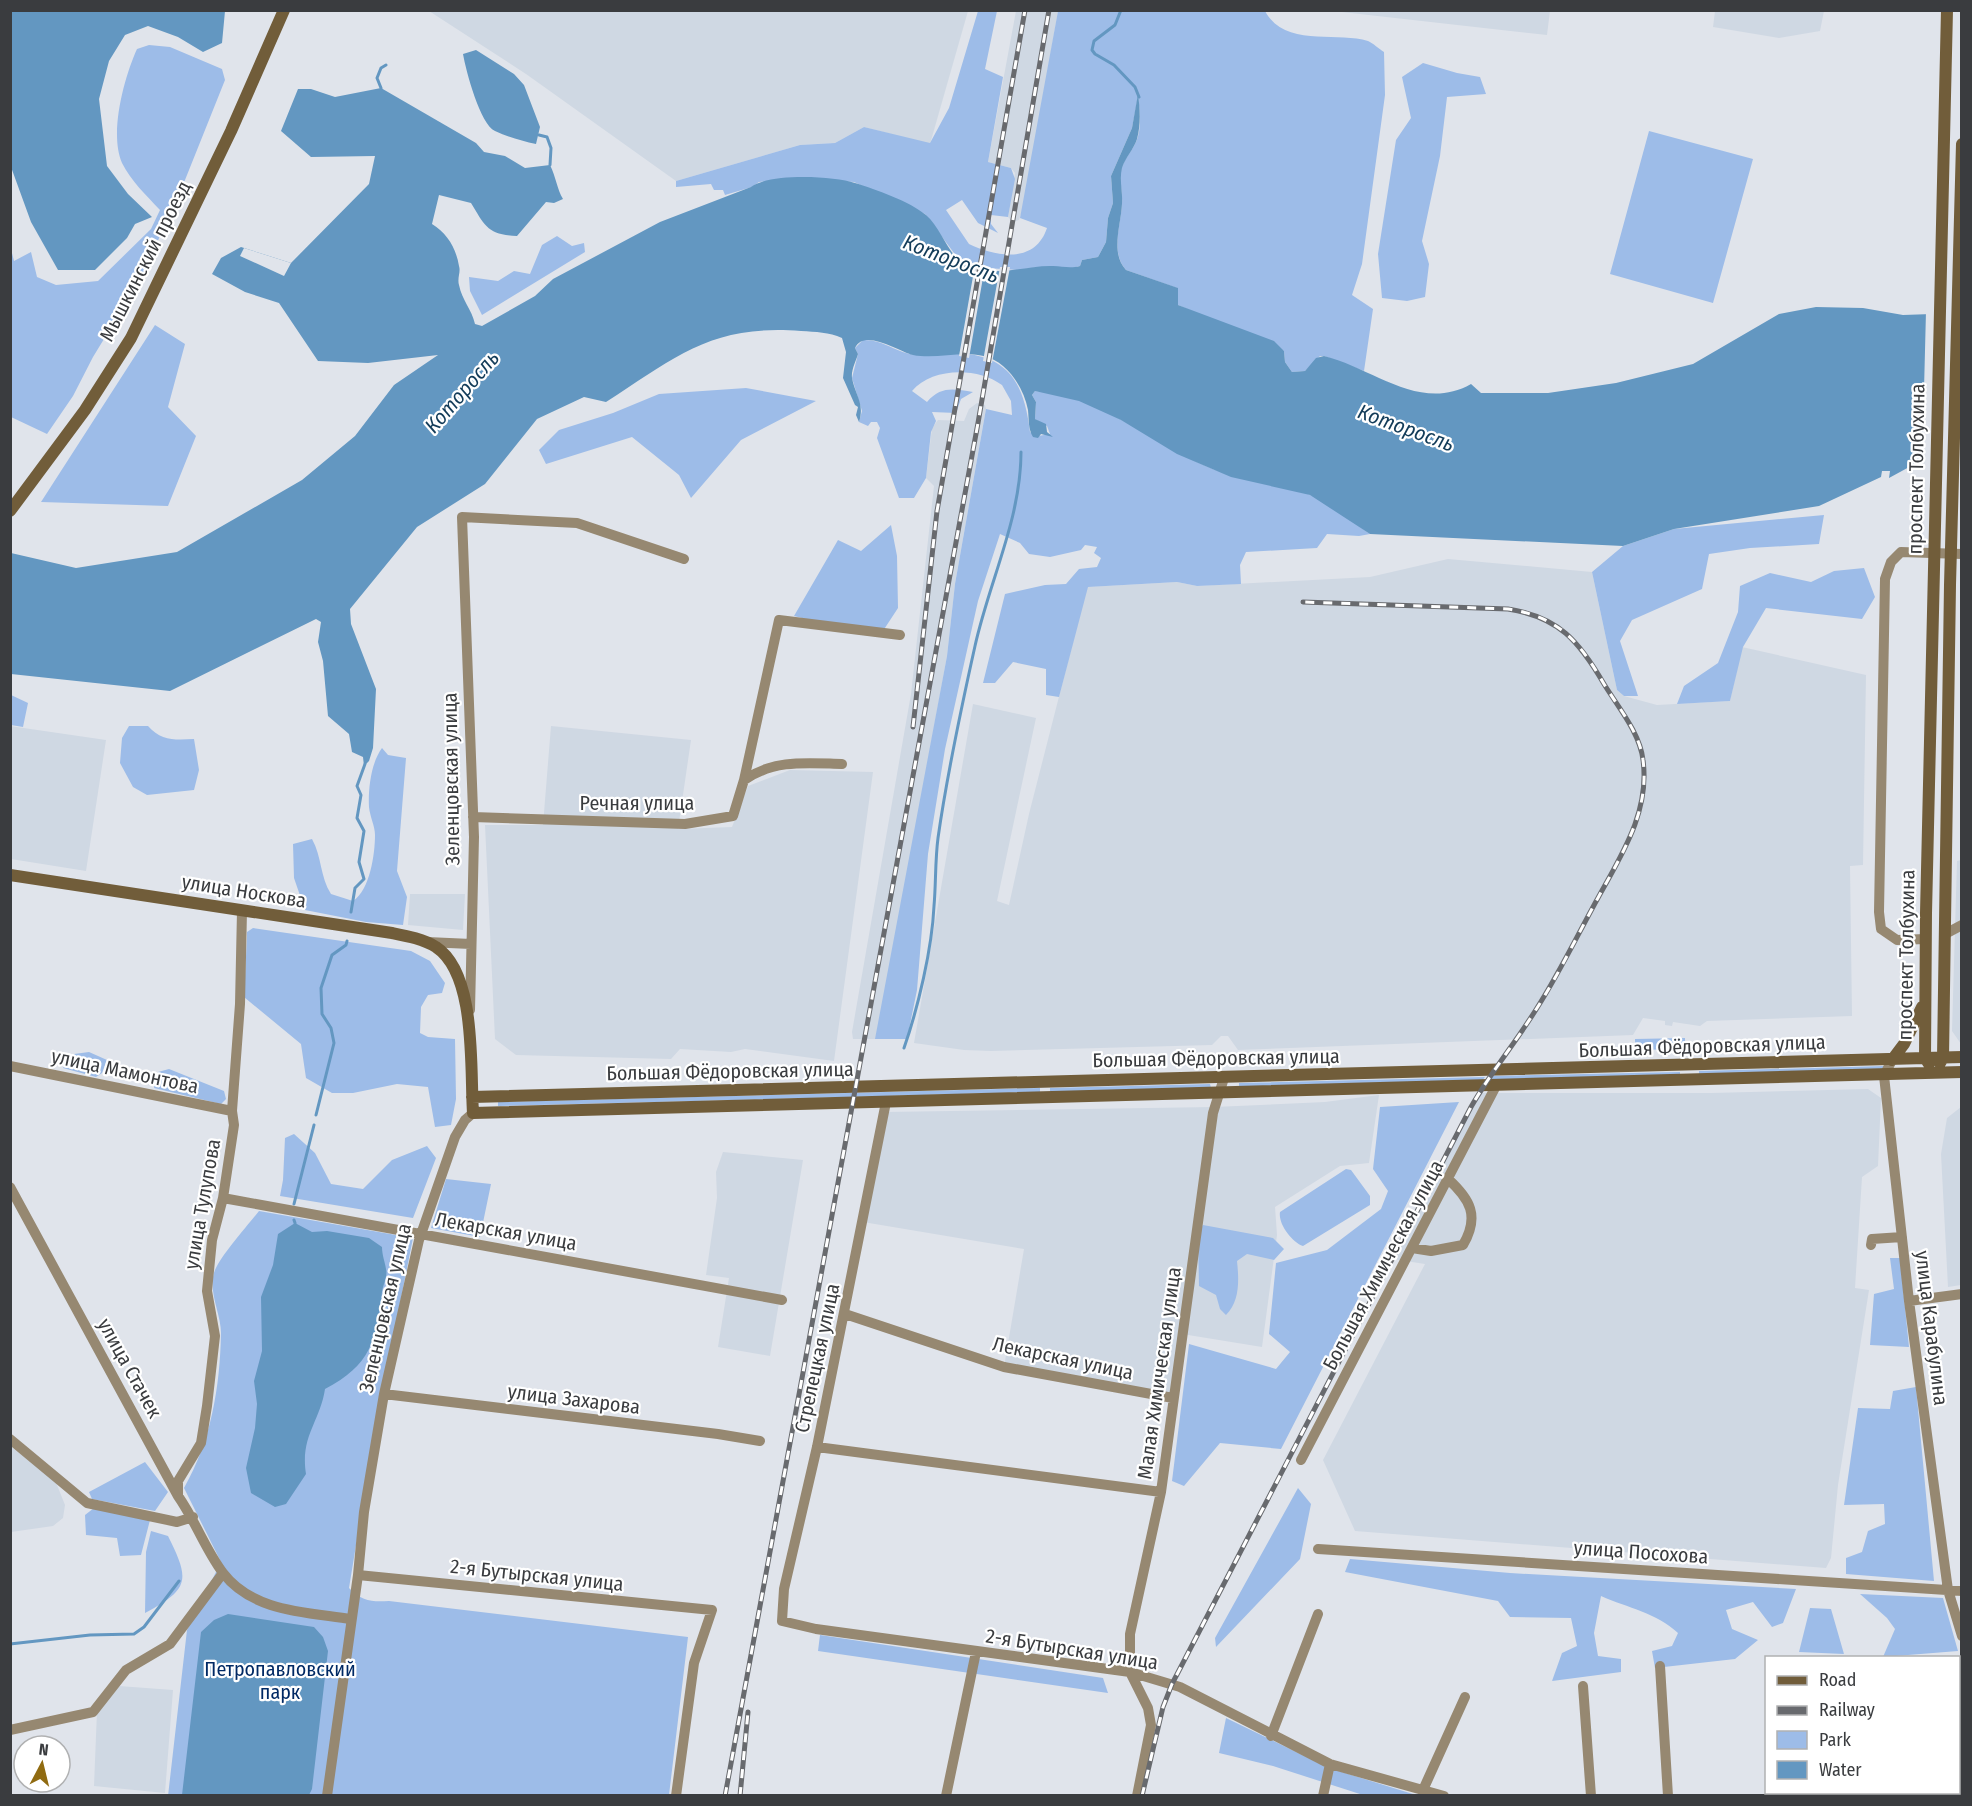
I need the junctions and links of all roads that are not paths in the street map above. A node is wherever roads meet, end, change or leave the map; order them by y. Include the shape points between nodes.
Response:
1 (284, 10) edge
2 (1947, 10) edge
3 (1962, 144) edge
4 (10, 511) edge
5 (1962, 555) edge
6 (684, 559) dead end
7 (900, 634) dead end
8 (842, 764) dead end
9 (744, 780) junction
10 (473, 817) junction
11 (10, 875) edge
12 (243, 910) junction
13 (1962, 925) edge
14 (1946, 934) junction
15 (1926, 939) junction
16 (423, 941) junction
17 (471, 944) junction
18 (471, 974) junction
19 (457, 975) junction
20 (1925, 997) junction
21 (1943, 1021) junction
22 (469, 1041) junction
23 (1962, 1055) edge
24 (1925, 1058) junction
25 (1943, 1058) junction
26 (1892, 1060) junction
27 (10, 1066) edge
28 (1962, 1072) edge
29 (1935, 1074) junction
30 (1884, 1076) junction
31 (1224, 1077) junction
32 (1496, 1086) junction
33 (1219, 1094) junction
34 (472, 1097) junction
35 (886, 1102) junction
36 (232, 1111) junction
37 (472, 1113) junction
38 (1448, 1179) junction
39 (10, 1187) edge
40 (223, 1198) junction
41 (421, 1234) junction
42 (1902, 1237) junction
43 (1871, 1245) dead end
44 (1412, 1248) junction
45 (1962, 1294) edge
46 (782, 1300) dead end
47 (1909, 1301) junction
48 (845, 1314) junction
49 (384, 1394) junction
50 (1173, 1398) junction
51 (10, 1439) edge
52 (760, 1441) dead end
53 (817, 1447) junction
54 (1301, 1460) dead end
55 (1161, 1492) junction
56 (178, 1496) junction
57 (193, 1517) junction
58 (1318, 1549) dead end
59 (221, 1569) junction
60 (358, 1575) junction
61 (1948, 1590) junction
62 (1962, 1591) edge
63 (1318, 1614) dead end
64 (351, 1618) junction
65 (782, 1621) joint
66 (1962, 1636) edge
67 (976, 1652) junction
68 (1660, 1666) dead end
69 (1130, 1672) junction
70 (1583, 1686) dead end
71 (1465, 1697) dead end
72 (10, 1730) edge
73 (1271, 1736) junction
74 (1330, 1764) junction
75 (1423, 1790) junction
76 (327, 1796) edge
77 (676, 1796) edge
78 (946, 1796) edge
79 (1137, 1796) edge
80 (1323, 1796) edge
81 (1444, 1796) edge
82 (1591, 1796) edge
83 (1668, 1796) edge

1 - 4 main road, Мышкинский проезд via 131,338 86,410
2 - 15 main road, проспект Толбухина
3 - 14 main road, проспект Толбухина via 1950,585
5 - 15 street via 1901,552 1891,562 1885,579 1879,912 1881,929 1897,939
6 - 10 street, Зеленцовская улица via 577,523 462,517
7 - 9 street via 779,620
8 - 9 street via 798,763 761,769
9 - 10 street, Речная улица via 734,816 685,824
10 - 17 street, Зеленцовская улица
11 - 12 main road, улица Носкова
12 - 16 main road, улица Носкова
12 - 36 street, улица Тулупова
13 - 14 street
14 - 21 main road, проспект Толбухина
15 - 20 main road, проспект Толбухина
16 - 17 street, улица Носкова
16 - 19 main road, Зеленцовская улица via 440,950
17 - 18 street, Зеленцовская улица
18 - 19 street
18 - 22 street, Зеленцовская улица
19 - 22 main road, Зеленцовская улица via 466,1007
20 - 24 main road, проспект Толбухина
20 - 26 main road via 1908,1038
21 - 23 main road via 1947,1042
21 - 25 main road, проспект Толбухина
22 - 34 main road, Зеленцовская улица
23 - 25 main road, Большая Фёдоровская улица
24 - 25 main road, Большая Фёдоровская улица
24 - 26 main road, Большая Фёдоровская улица
24 - 29 main road, проспект Толбухина
25 - 29 main road, проспект Толбухина
26 - 30 street
26 - 31 main road, Большая Фёдоровская улица
27 - 36 street, улица Мамонтова
28 - 29 main road, Большая Фёдоровская улица
29 - 30 main road, Большая Фёдоровская улица
30 - 32 main road, Большая Фёдоровская улица
30 - 42 street, улица Карабулина
31 - 33 street, Малая Химическая улица
31 - 34 main road, Большая Фёдоровская улица
32 - 33 main road, Большая Фёдоровская улица
32 - 38 street, Большая Химическая улица
33 - 35 main road, Большая Фёдоровская улица
33 - 50 street, Малая Химическая улица via 1213,1113
34 - 37 main road, Зеленцовская улица
35 - 37 main road, Большая Фёдоровская улица
35 - 48 street, Стрелецкая улица
36 - 40 street, улица Тулупова via 234,1125
37 - 41 street, Зеленцовская улица via 454,1137
38 - 44 street, Большая Химическая улица
38 - 44 street via 1468,1197 1472,1219 1469,1235 1463,1245 1444,1250
39 - 56 street, улица Стачек
40 - 41 street, Лекарская улица
40 - 56 street, улица Тулупова via 212,1240 207,1291 215,1336 203,1433 178,1481
41 - 46 street, Лекарская улица
41 - 49 street, Зеленцовская улица
42 - 43 street via 1872,1239
42 - 47 street, улица Карабулина
44 - 54 street, Большая Химическая улица
45 - 47 street
47 - 61 street, улица Карабулина
48 - 50 street, Лекарская улица via 1004,1367
48 - 53 street, Стрелецкая улица
49 - 52 street, улица Захарова
49 - 60 street, Зеленцовская улица via 365,1500
50 - 55 street, Малая Химическая улица
51 - 57 street via 87,1503 177,1522
53 - 55 street
53 - 65 street, Стрелецкая улица via 784,1589
55 - 69 street, Малая Химическая улица via 1130,1634
56 - 57 street, улица Стачек
57 - 59 street, улица Стачек
58 - 61 street, улица Посохова
59 - 64 street via 241,1590 271,1606
59 - 72 street via 170,1644 126,1670 93,1712
60 - 64 street, Зеленцовская улица
60 - 77 street, 2-я Бутырская улица via 712,1610 694,1663
61 - 62 street, улица Посохова
61 - 66 street, улица Карабулина
63 - 73 street
64 - 76 street, Зеленцовская улица
65 - 67 street, 2-я Бутырская улица
67 - 69 street, 2-я Бутырская улица
67 - 78 street
68 - 83 street
69 - 73 street, 2-я Бутырская улица via 1172,1684
69 - 79 street via 1148,1708 1151,1725
70 - 82 street
71 - 75 street
73 - 74 street, 2-я Бутырская улица
74 - 75 street, 2-я Бутырская улица
74 - 80 street
75 - 81 street, 2-я Бутырская улица

